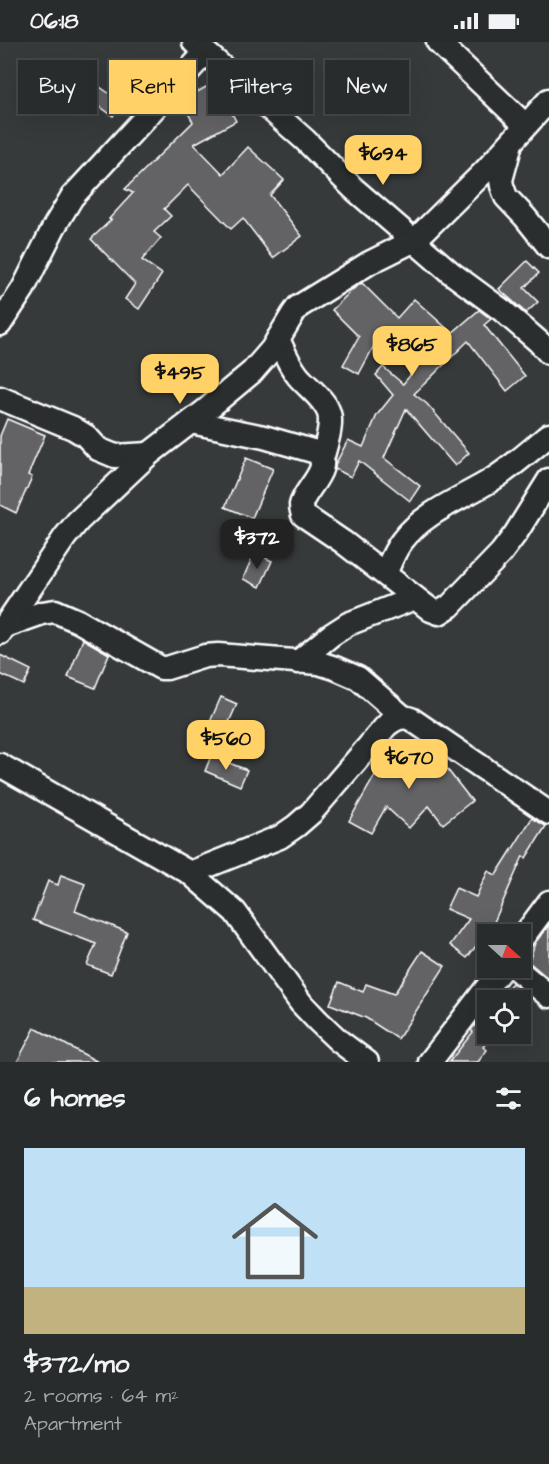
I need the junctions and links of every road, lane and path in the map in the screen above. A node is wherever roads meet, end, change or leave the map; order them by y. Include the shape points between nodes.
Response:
1 (438, 42) edge
2 (200, 47) edge
3 (549, 100) edge
4 (518, 133) junction
5 (415, 240) junction
6 (549, 247) edge
7 (0, 324) edge
8 (278, 339) junction
9 (549, 353) edge
10 (0, 398) edge
11 (191, 422) junction
12 (549, 435) edge
13 (149, 454) junction
14 (322, 460) junction
15 (549, 480) edge
16 (385, 574) junction
17 (415, 598) junction
18 (2, 630) edge
19 (298, 662) junction
20 (403, 717) junction
21 (0, 765) edge
22 (549, 813) edge
23 (190, 873) junction
24 (549, 902) edge
25 (531, 926) edge
26 (493, 978) edge
27 (527, 978) edge
28 (549, 996) edge
29 (367, 1062) edge
30 (430, 1062) edge

1 - 4 street
2 - 5 street
2 - 7 street via 72,197
3 - 4 street
4 - 5 street
4 - 6 street via 502,186 506,197
5 - 8 street via 298,307
5 - 9 street
8 - 11 street via 252,372
8 - 14 street via 294,370 328,411 330,422
10 - 13 street via 79,431 111,455
11 - 13 street
11 - 14 street via 316,452
12 - 16 street via 515,464 414,527 400,543
13 - 18 street via 78,521
14 - 16 street via 322,467 302,501 303,515
15 - 17 street via 501,553 450,606 433,612
16 - 17 street
17 - 19 street via 348,624
18 - 19 street via 56,611 160,668 212,655
19 - 20 street via 319,663 358,678
20 - 22 street
20 - 23 street via 386,726 296,826 280,837
21 - 23 street
23 - 29 street via 235,912 301,1003
24 - 25 street
26 - 30 street
27 - 28 street

